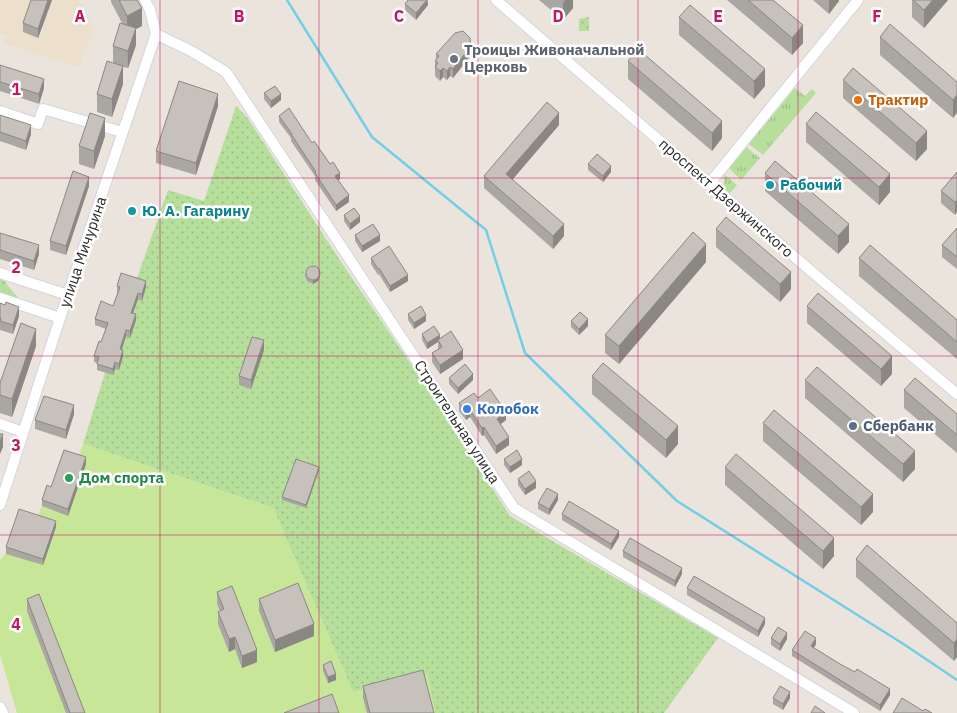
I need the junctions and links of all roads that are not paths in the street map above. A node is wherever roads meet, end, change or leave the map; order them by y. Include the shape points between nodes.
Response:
1 (145, 0) edge
2 (496, 0) edge
3 (858, 0) edge
4 (156, 34) junction
5 (0, 111) edge
6 (122, 132) junction
7 (709, 184) junction
8 (0, 273) edge
9 (68, 295) junction
10 (0, 298) edge
11 (60, 318) junction
12 (957, 394) edge
13 (0, 424) edge
14 (23, 432) junction
15 (0, 505) edge
16 (0, 707) edge
17 (2, 713) edge
18 (854, 713) edge

1 - 4 street
2 - 7 street, проспект Дзержинского
3 - 7 street
4 - 6 street, улица Мичурина
4 - 18 street, Строительная улица via 226,72 514,508
5 - 6 street via 38,124 43,109
6 - 9 street, улица Мичурина
7 - 12 street, проспект Дзержинского
8 - 9 street
9 - 11 street, улица Мичурина
10 - 11 street
11 - 14 street, улица Мичурина
13 - 14 street
14 - 15 street, улица Мичурина
16 - 17 street

